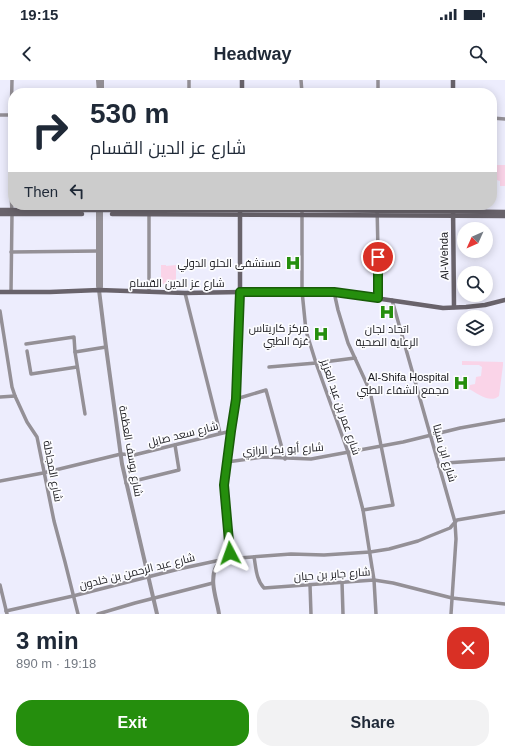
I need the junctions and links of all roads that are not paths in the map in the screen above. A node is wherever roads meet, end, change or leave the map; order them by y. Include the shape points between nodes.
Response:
1 (0, 210) edge
2 (32, 210) edge
3 (100, 210) edge
4 (149, 210) edge
5 (240, 210) edge
6 (302, 210) edge
7 (11, 212) junction
8 (505, 212) edge
9 (377, 213) junction
10 (453, 213) junction
11 (0, 214) edge
12 (505, 216) edge
13 (98, 251) junction
14 (11, 252) junction
15 (100, 291) junction
16 (302, 291) junction
17 (11, 292) junction
18 (149, 292) junction
19 (240, 292) junction
20 (334, 292) junction
21 (0, 293) edge
22 (185, 293) junction
23 (378, 298) junction
24 (392, 300) junction
25 (505, 300) edge
26 (454, 307) junction
27 (0, 311) edge
28 (26, 344) dead end
29 (106, 348) junction
30 (27, 351) dead end
31 (75, 352) junction
32 (355, 358) junction
33 (316, 363) junction
34 (77, 367) junction
35 (269, 367) dead end
36 (15, 396) junction
37 (0, 398) edge
38 (236, 399) junction
39 (85, 414) dead end
40 (505, 420) edge
41 (231, 431) junction
42 (220, 433) junction
43 (431, 435) junction
44 (175, 445) junction
45 (381, 446) junction
46 (348, 452) junction
47 (121, 454) junction
48 (285, 459) junction
49 (505, 459) edge
50 (227, 462) junction
51 (439, 467) junction
52 (43, 473) junction
53 (0, 481) edge
54 (126, 483) junction
55 (363, 510) junction
56 (505, 512) edge
57 (455, 522) junction
58 (370, 552) junction
59 (230, 553) joint
60 (254, 556) junction
61 (225, 559) junction
62 (147, 577) junction
63 (374, 580) junction
64 (342, 582) junction
65 (214, 583) junction
66 (0, 585) edge
67 (310, 585) junction
68 (73, 596) junction
69 (153, 598) junction
70 (452, 598) junction
71 (505, 604) edge
72 (7, 612) edge
73 (104, 613) edge
74 (78, 614) edge
75 (98, 614) edge
76 (157, 614) edge
77 (219, 614) edge
78 (312, 614) edge
79 (343, 614) edge
80 (376, 614) edge
81 (451, 614) edge

1 - 7 main road
2 - 7 main road
3 - 4 main road
3 - 7 main road
3 - 13 street, شارع يوسف العظمة
3 - 15 street, شارع يوسف العظمة
4 - 5 main road
4 - 18 street
5 - 6 main road
5 - 19 main road
6 - 9 main road
6 - 16 street, شارع عمر بن عبد العزيز
7 - 11 main road
7 - 14 street
8 - 10 main road
9 - 10 main road
9 - 23 street
10 - 12 main road
10 - 26 main road, Al-Wehda
13 - 14 street
13 - 15 street, شارع يوسف العظمة
14 - 17 street
15 - 17 main road, شارع عز الدين القسام
15 - 18 main road, شارع عز الدين القسام
15 - 21 main road, شارع عز الدين القسام
15 - 29 street, شارع يوسف العظمة
16 - 19 main road, شارع عز الدين القسام
16 - 20 main road, شارع عز الدين القسام
16 - 33 street, شارع عمر بن عبد العزيز via 306,331
17 - 21 main road, شارع عز الدين القسام
18 - 22 main road, شارع عز الدين القسام
19 - 22 main road, شارع عز الدين القسام
19 - 38 main road
20 - 23 main road, شارع عز الدين القسام
20 - 32 street via 348,343
22 - 42 street
23 - 24 main road, شارع عز الدين القسام
24 - 26 main road, شارع عز الدين القسام via 434,307
24 - 43 street, شارع ابن سينا
25 - 26 main road, شارع عز الدين القسام via 485,305
27 - 36 street, شارع المجادلة
28 - 31 street via 74,336
29 - 31 street
29 - 47 street, شارع يوسف العظمة
30 - 34 street via 31,374
31 - 34 street
32 - 33 street
32 - 45 street via 370,391
33 - 35 street
33 - 46 street, شارع عمر بن عبد العزيز
34 - 39 street
36 - 37 street
36 - 52 street, شارع المجادلة via 37,437
38 - 41 main road
38 - 48 street via 266,390
40 - 43 street, شارع أبو بكر الرازي
41 - 42 street, شارع سعد صايل
41 - 50 main road
42 - 44 street, شارع سعد صايل
43 - 45 street, شارع أبو بكر الرازي
43 - 51 street, شارع ابن سينا
44 - 47 street, شارع سعد صايل via 134,456
44 - 54 street via 179,470
45 - 46 street, شارع أبو بكر الرازي
45 - 55 street via 393,505
46 - 48 street, شارع أبو بكر الرازي via 311,459
46 - 55 street, شارع عمر بن عبد العزيز
47 - 52 street, شارع سعد صايل
47 - 54 street, شارع يوسف العظمة
48 - 50 street, شارع أبو بكر الرازي via 263,457
49 - 51 street via 446,463
50 - 59 main road via 224,485
51 - 57 street, شارع ابن سينا
52 - 53 street, شارع سعد صايل
52 - 68 street, شارع المجادلة
54 - 62 street, شارع يوسف العظمة
55 - 58 street, شارع عمر بن عبد العزيز
56 - 57 street, شارع عبد الرحمن بن خلدون
57 - 58 street, شارع عبد الرحمن بن خلدون via 450,528 418,541
57 - 70 street, شارع ابن سينا
58 - 60 street, شارع عبد الرحمن بن خلدون
58 - 63 street, شارع عمر بن عبد العزيز
59 - 61 street
60 - 61 street, شارع عبد الرحمن بن خلدون
60 - 67 street, شارع جابر بن حيان via 260,584 264,588
61 - 62 street, شارع عبد الرحمن بن خلدون
61 - 65 street via 216,566
62 - 68 street, شارع عبد الرحمن بن خلدون
62 - 69 street, شارع يوسف العظمة
63 - 64 street, شارع جابر بن حيان
63 - 70 street, شارع جابر بن حيان
63 - 80 street, شارع عمر بن عبد العزيز
64 - 67 street, شارع جابر بن حيان
64 - 79 street
65 - 69 street
65 - 77 street
66 - 72 street
67 - 78 street
68 - 72 street, شارع عبد الرحمن بن خلدون
68 - 74 street, شارع المجادلة
69 - 73 street
69 - 76 street, شارع يوسف العظمة
70 - 71 street, شارع جابر بن حيان
70 - 81 street, شارع ابن سينا
73 - 75 street

